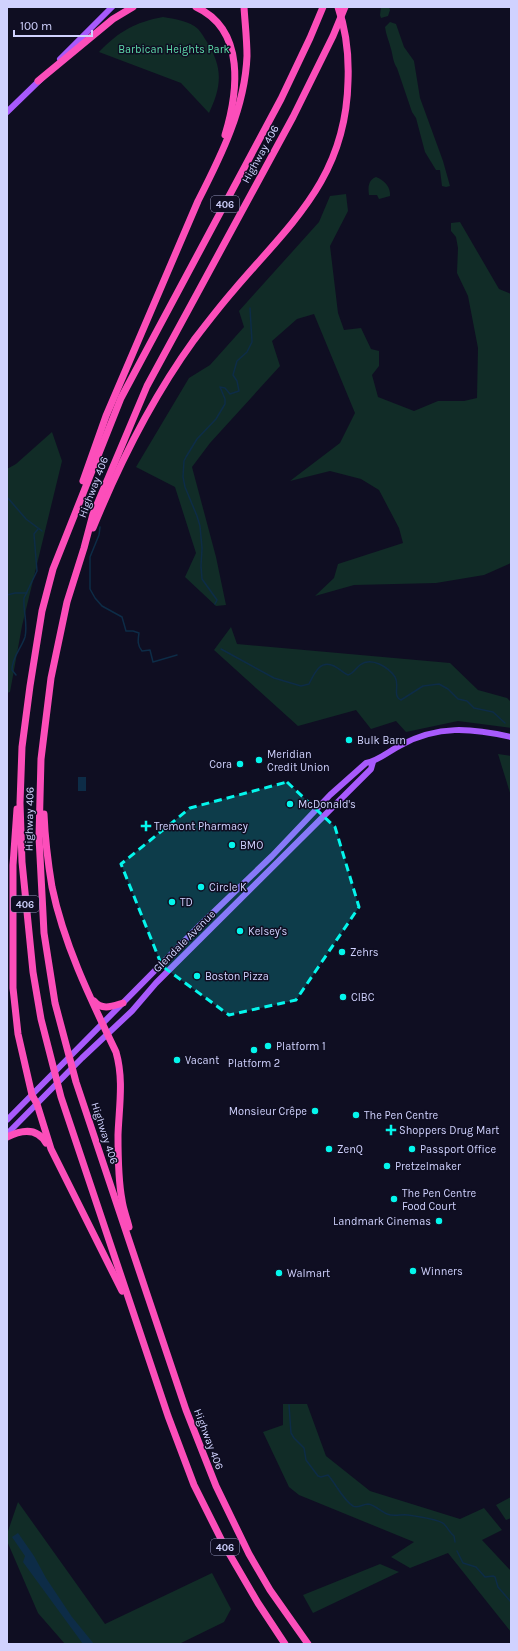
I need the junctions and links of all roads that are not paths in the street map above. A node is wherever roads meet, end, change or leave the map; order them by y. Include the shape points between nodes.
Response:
1 (112, 7) edge
2 (133, 7) edge
3 (196, 7) edge
4 (244, 7) edge
5 (323, 7) edge
6 (338, 7) edge
7 (345, 7) edge
8 (38, 81) junction
9 (7, 112) edge
10 (215, 168) junction
11 (84, 548) junction
12 (53, 568) junction
13 (511, 737) edge
14 (22, 747) junction
15 (42, 759) junction
16 (373, 762) junction
17 (237, 889) junction
18 (243, 897) junction
19 (90, 996) junction
20 (123, 1003) junction
21 (103, 1024) junction
22 (108, 1034) junction
23 (32, 1095) junction
24 (37, 1104) junction
25 (7, 1120) edge
26 (7, 1134) edge
27 (7, 1137) edge
28 (58, 1164) junction
29 (148, 1297) junction
30 (131, 1307) junction
31 (285, 1644) edge
32 (308, 1644) edge

1 - 8 main road
2 - 8 highway via 113,19
3 - 10 highway via 209,15 224,32 235,62 232,107
4 - 10 highway via 247,57 242,95 233,126
5 - 12 highway, Highway 406 / 406 via 281,99 121,398
6 - 11 highway via 348,57 348,88 336,147 320,185 300,214 194,340 173,371 125,455
7 - 11 highway, Highway 406 / 406 via 293,117 147,386 93,514
8 - 9 main road
10 - 12 highway via 198,201 106,416
11 - 15 highway, Highway 406 / 406 via 67,602 51,678
12 - 14 highway, Highway 406 / 406 via 42,611
13 - 16 main road, Glendale Avenue via 463,729 427,733 401,744
14 - 23 highway via 13,865 13,988 18,1034
14 - 30 highway, Highway 406 / 406 via 22,862 32,972 41,1019 61,1097
15 - 19 highway via 46,845 53,888 75,961
15 - 29 highway, Highway 406 / 406 via 39,837 44,933 55,1003 76,1082
16 - 17 main road, Glendale Avenue via 366,762 336,790
16 - 18 main road, Glendale Avenue via 371,769
17 - 18 main road
17 - 20 main road, Glendale Avenue
18 - 22 main road, Glendale Avenue
19 - 20 highway via 97,1004 106,1008
19 - 21 highway
20 - 21 main road, Glendale Avenue
21 - 22 highway
21 - 23 main road, Glendale Avenue
22 - 24 main road, Glendale Avenue
22 - 29 highway via 120,1066 122,1087 118,1135 122,1200
23 - 24 highway
23 - 25 main road, Glendale Avenue
24 - 26 main road, Glendale Avenue
24 - 28 highway
27 - 28 highway via 23,1131 35,1132 45,1140
28 - 30 highway
29 - 32 highway, Highway 406 / 406 via 186,1410 216,1486 248,1554
30 - 31 highway, Highway 406 / 406 via 194,1485 223,1543

